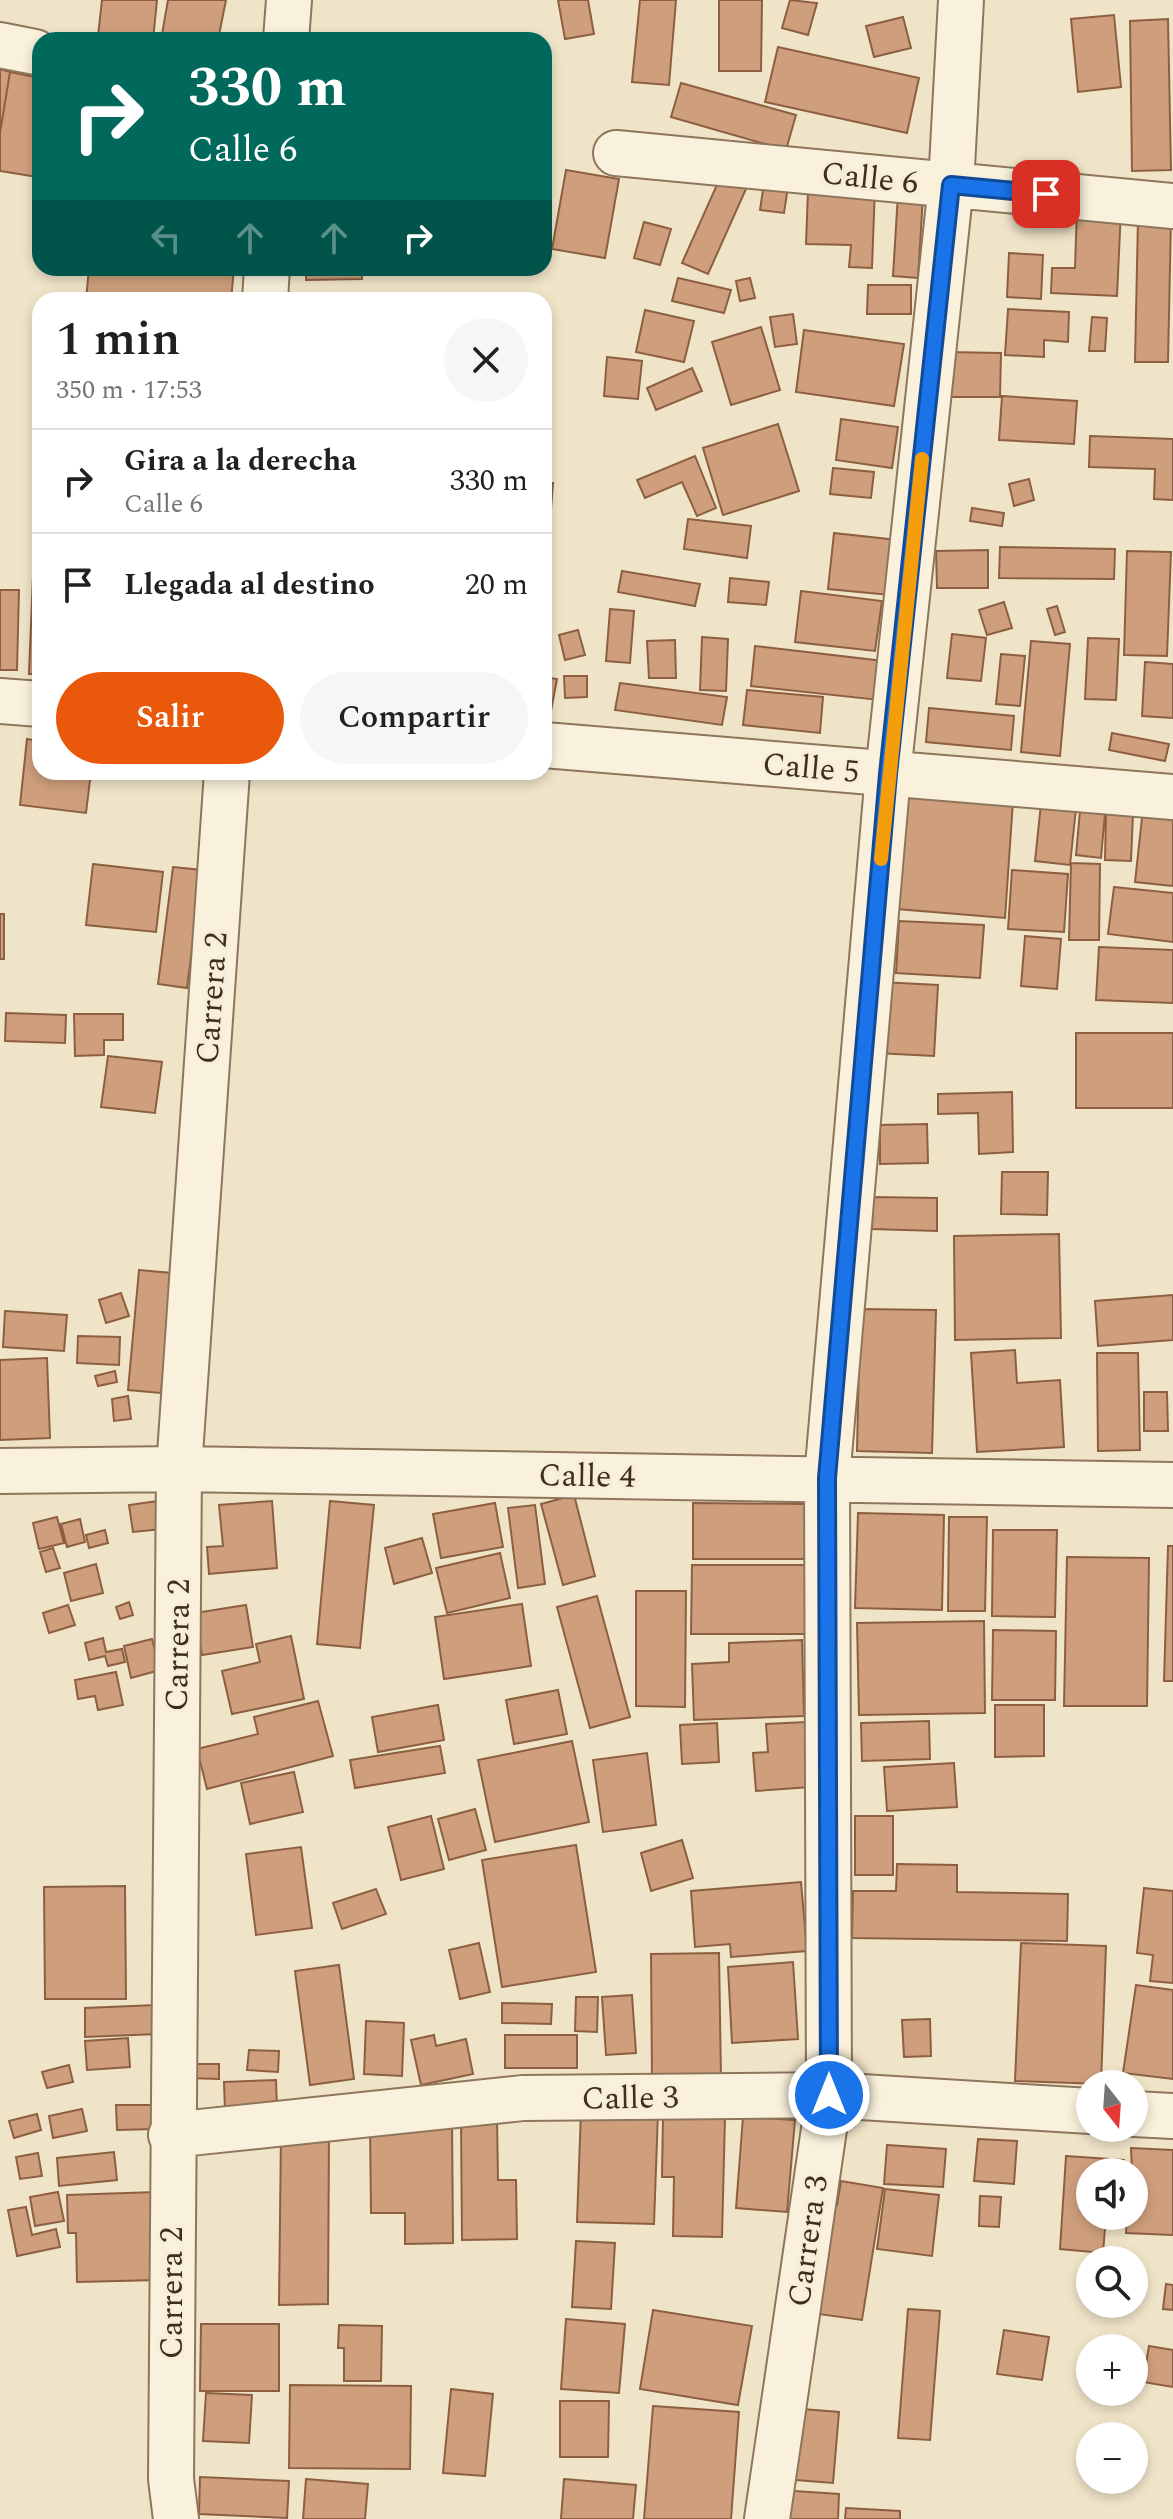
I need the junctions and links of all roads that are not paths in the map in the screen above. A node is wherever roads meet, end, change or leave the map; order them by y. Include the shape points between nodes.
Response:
1 (289, 0) edge
2 (961, 0) edge
3 (287, 32) edge
4 (616, 153) dead end
5 (951, 185) junction
6 (1173, 206) edge
7 (0, 701) edge
8 (32, 703) edge
9 (552, 746) edge
10 (888, 774) junction
11 (226, 780) edge
12 (1173, 797) edge
13 (179, 1469) junction
14 (0, 1471) edge
15 (827, 1478) junction
16 (1173, 1485) edge
17 (829, 2095) junction
18 (1076, 2110) edge
19 (1148, 2115) edge
20 (1173, 2116) edge
21 (171, 2135) junction
22 (176, 2519) edge
23 (767, 2519) edge

1 - 3 street
2 - 5 street, Carrera 3
4 - 5 street, Calle 6
5 - 6 street, Calle 6
5 - 10 street, Carrera 3
7 - 8 street
9 - 10 street, Calle 5
10 - 12 street, Calle 5
10 - 15 street, Carrera 3
11 - 13 street, Carrera 2
13 - 14 street, Calle 4
13 - 15 street, Calle 4
13 - 21 street, Carrera 2
15 - 16 street, Calle 4
15 - 17 street, Carrera 3
17 - 18 street, Calle 3
17 - 21 street, Calle 3 via 523,2098
17 - 23 street, Carrera 3
19 - 20 street
21 - 22 street, Carrera 2 via 171,2479

